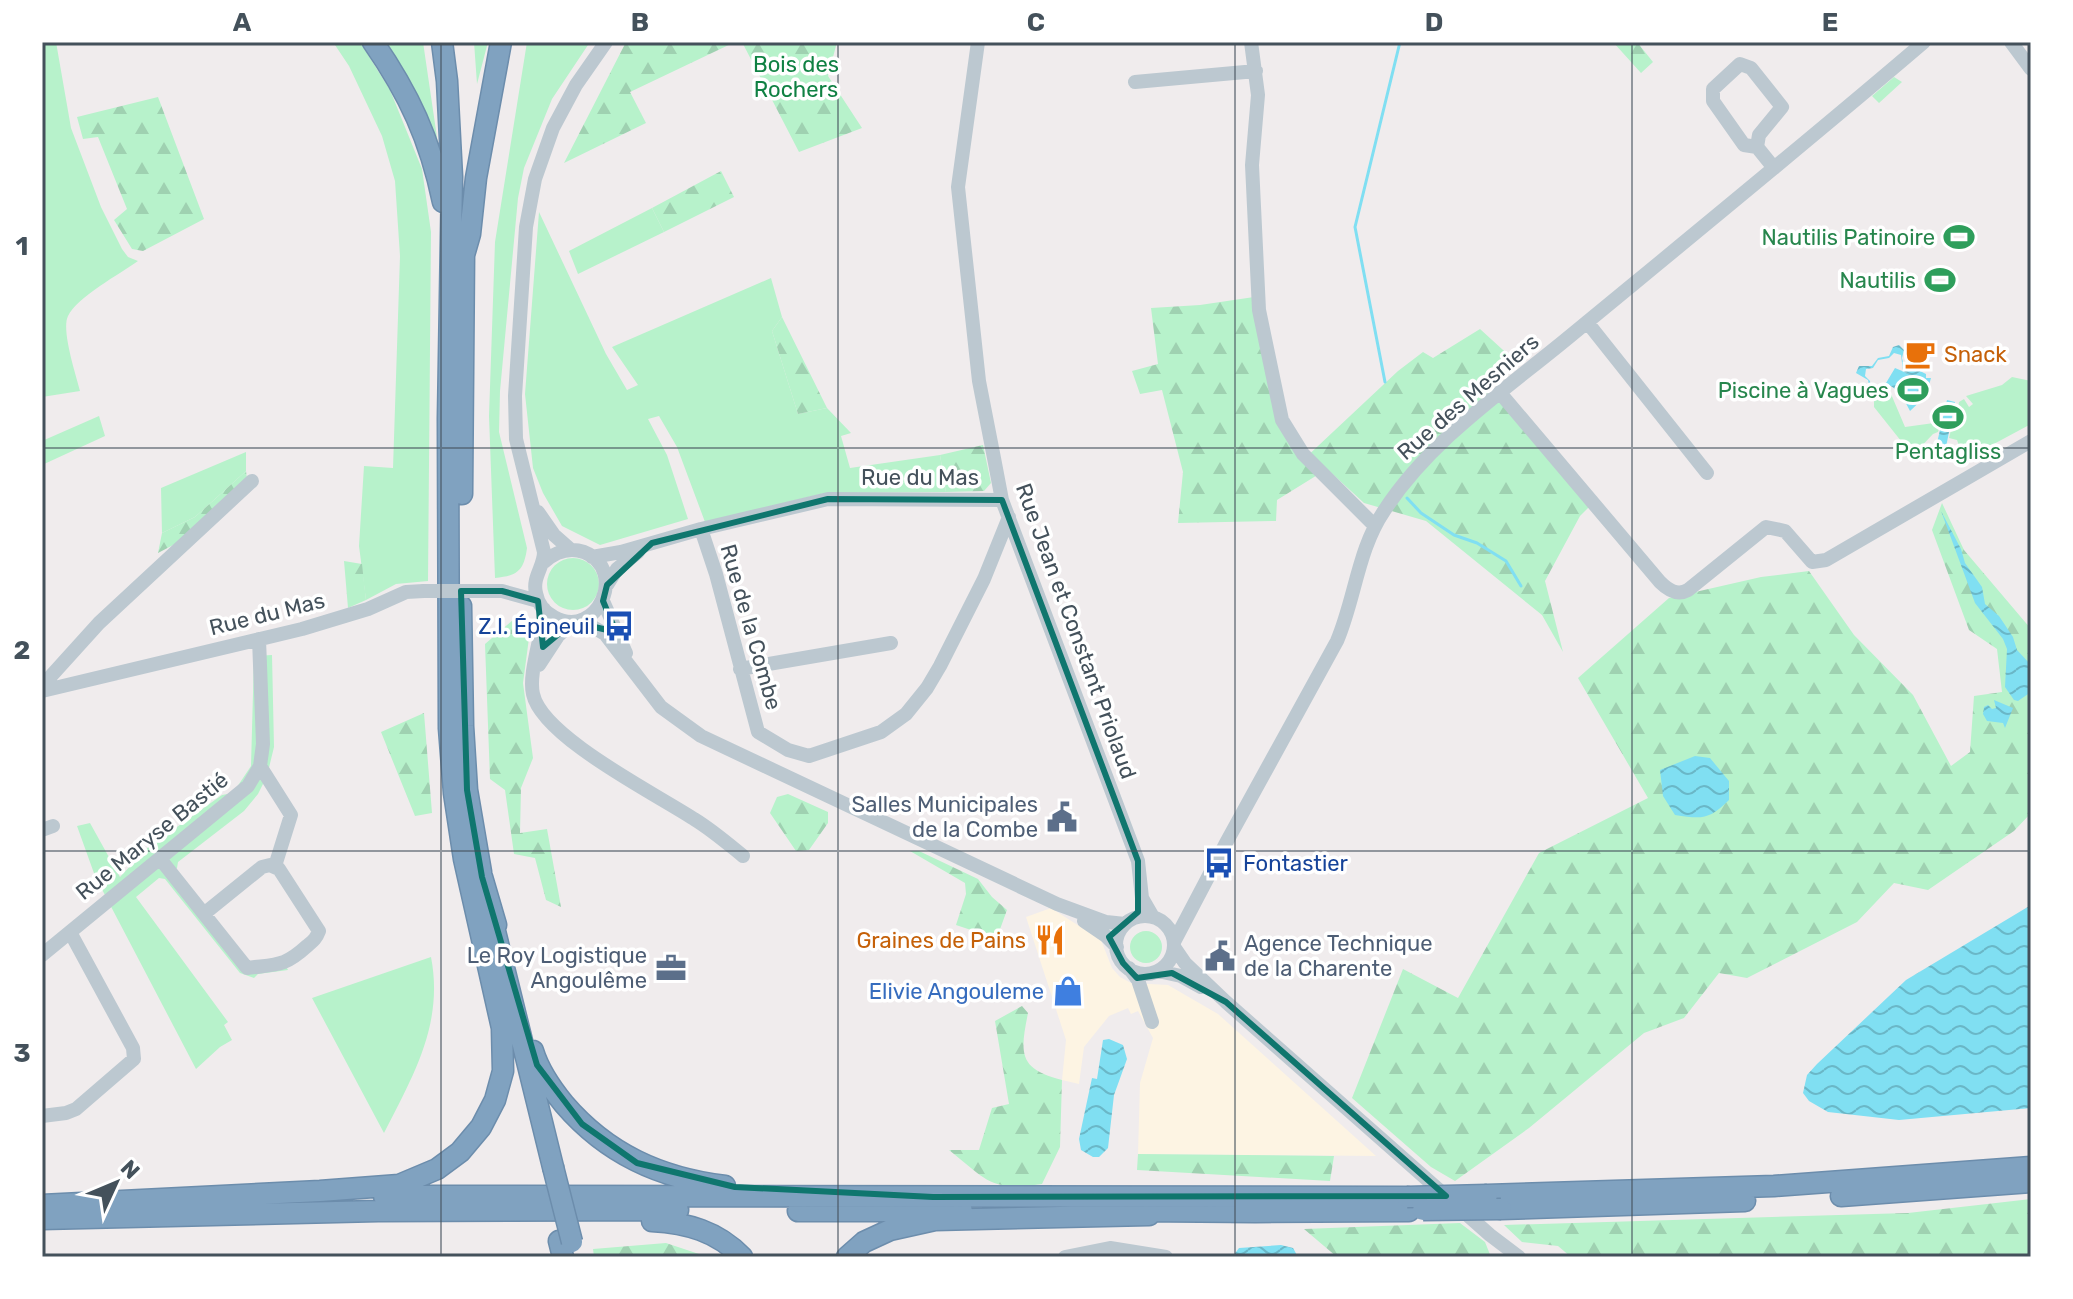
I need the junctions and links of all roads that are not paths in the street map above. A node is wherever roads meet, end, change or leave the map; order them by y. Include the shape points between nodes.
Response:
1 (373, 42) edge
2 (442, 42) edge
3 (454, 42) edge
4 (501, 42) edge
5 (606, 42) edge
6 (978, 42) edge
7 (1251, 42) edge
8 (1924, 42) edge
9 (2011, 42) edge
10 (2031, 69) edge
11 (1256, 71) junction
12 (1135, 82) dead end
13 (1757, 147) junction
14 (1774, 168) junction
15 (464, 255) junction
16 (449, 288) junction
17 (1587, 322) junction
18 (1501, 394) junction
19 (2031, 441) edge
20 (1707, 473) dead end
21 (252, 481) dead end
22 (1002, 500) junction
23 (533, 506) junction
24 (1009, 517) junction
25 (1374, 525) junction
26 (701, 529) junction
27 (652, 543) junction
28 (571, 550) junction
29 (592, 557) junction
30 (544, 562) junction
31 (536, 576) junction
32 (607, 585) junction
33 (495, 591) junction
34 (603, 601) junction
35 (541, 605) junction
36 (577, 621) junction
37 (259, 639) junction
38 (891, 643) dead end
39 (740, 669) junction
40 (535, 672) junction
41 (634, 672) junction
42 (42, 688) edge
43 (260, 766) junction
44 (743, 856) dead end
45 (161, 860) junction
46 (275, 866) junction
47 (482, 877) junction
48 (1142, 898) junction
49 (1057, 904) junction
50 (1196, 904) junction
51 (205, 913) junction
52 (1157, 918) junction
53 (1129, 921) junction
54 (480, 927) junction
55 (70, 932) junction
56 (1174, 945) junction
57 (1117, 947) junction
58 (42, 955) edge
59 (1129, 968) junction
60 (1155, 972) junction
61 (1142, 997) junction
62 (1226, 1002) junction
63 (1152, 1022) dead end
64 (42, 1116) edge
65 (2031, 1167) edge
66 (548, 1170) junction
67 (2031, 1182) edge
68 (933, 1197) junction
69 (1494, 1202) junction
70 (72, 1203) junction
71 (1415, 1204) junction
72 (42, 1205) edge
73 (442, 1212) junction
74 (1261, 1212) junction
75 (42, 1219) edge
76 (567, 1249) edge
77 (1514, 1255) edge
78 (742, 1257) edge
79 (847, 1257) edge
80 (1065, 1257) edge
81 (1166, 1257) edge

1 - 16 highway via 409,98 429,147 444,205
2 - 16 highway via 452,177
3 - 15 highway via 462,123
4 - 15 highway
5 - 23 street via 553,128 529,203 515,396 520,459
6 - 22 street, Rue Jean et Constant Priolaud via 958,187 979,381
7 - 11 street
8 - 14 street, Rue des Mesniers
9 - 10 street
11 - 12 street
11 - 25 street via 1252,165 1259,310 1282,420 1303,454
13 - 13 street via 1744,145 1713,101 1713,89 1740,64 1751,68 1782,107 1759,135
13 - 14 street
14 - 17 street, Rue des Mesniers
15 - 47 highway via 463,726 467,790
16 - 54 highway via 449,728 459,825
17 - 18 street, Rue des Mesniers
17 - 20 street
18 - 19 street via 1660,582 1679,593 1766,527 1785,531 1812,562 1826,560
18 - 25 street, Rue des Mesniers via 1419,467
21 - 42 street via 99,623
22 - 24 street, Rue Jean et Constant Priolaud
22 - 26 street, Rue du Mas via 828,499
23 - 28 street
23 - 30 street
24 - 39 street, Rue de la Combe via 984,579 927,688 913,708 881,732 801,756 758,732
24 - 48 street, Rue Jean et Constant Priolaud via 1138,861
25 - 50 street, Rue des Mesniers via 1337,641
26 - 27 street, Rue du Mas
26 - 39 street, Rue de la Combe
27 - 29 street, Rue du Mas
27 - 32 street, Rue du Mas via 617,569
28 - 29 street
28 - 30 street
29 - 32 street
30 - 31 street
31 - 33 street, Rue du Mas
31 - 35 street
32 - 34 street
33 - 35 street, Rue du Mas
33 - 37 street, Rue du Mas, bridge via 406,592 352,615
34 - 36 street via 594,613
34 - 41 street
35 - 36 street via 557,619
35 - 40 street
36 - 40 street via 552,644
36 - 41 street via 605,634
37 - 42 street, Rue du Mas
37 - 43 street
38 - 39 street
40 - 44 street via 533,694 549,723
41 - 49 street via 661,707 701,736
43 - 45 street, Rue Maryse Bastié via 243,792
43 - 46 street via 291,815
45 - 51 street
45 - 55 street, Rue Maryse Bastié
46 - 51 street via 262,867
46 - 51 street via 319,931 292,960 247,968
47 - 66 highway
47 - 68 highway via 537,1065 582,1124 607,1145 637,1163 695,1182
48 - 52 street, Rue Jean et Constant Priolaud
48 - 53 street
49 - 53 street via 1106,922
49 - 57 street
50 - 52 street via 1177,917
50 - 56 street, Rue des Mesniers
52 - 53 street
52 - 56 street via 1170,930
53 - 57 street
54 - 66 highway
54 - 70 highway via 502,1028 503,1071 481,1127 437,1169 386,1187
55 - 58 street, Rue Maryse Bastié
55 - 64 street via 133,1048 134,1059 76,1109
56 - 60 street via 1172,957
56 - 62 street via 1185,963
57 - 59 street
59 - 60 street
59 - 61 street
60 - 61 street
60 - 62 street via 1188,979
61 - 63 street
62 - 77 street
65 - 69 highway
66 - 76 highway, bridge
67 - 69 highway via 1759,1201
68 - 70 highway via 396,1196
68 - 71 highway
69 - 71 highway, bridge
70 - 72 highway
71 - 74 highway
73 - 74 highway
73 - 75 highway
73 - 78 highway via 669,1222 714,1234
74 - 79 highway via 935,1220 890,1230
80 - 81 street via 1110,1248

